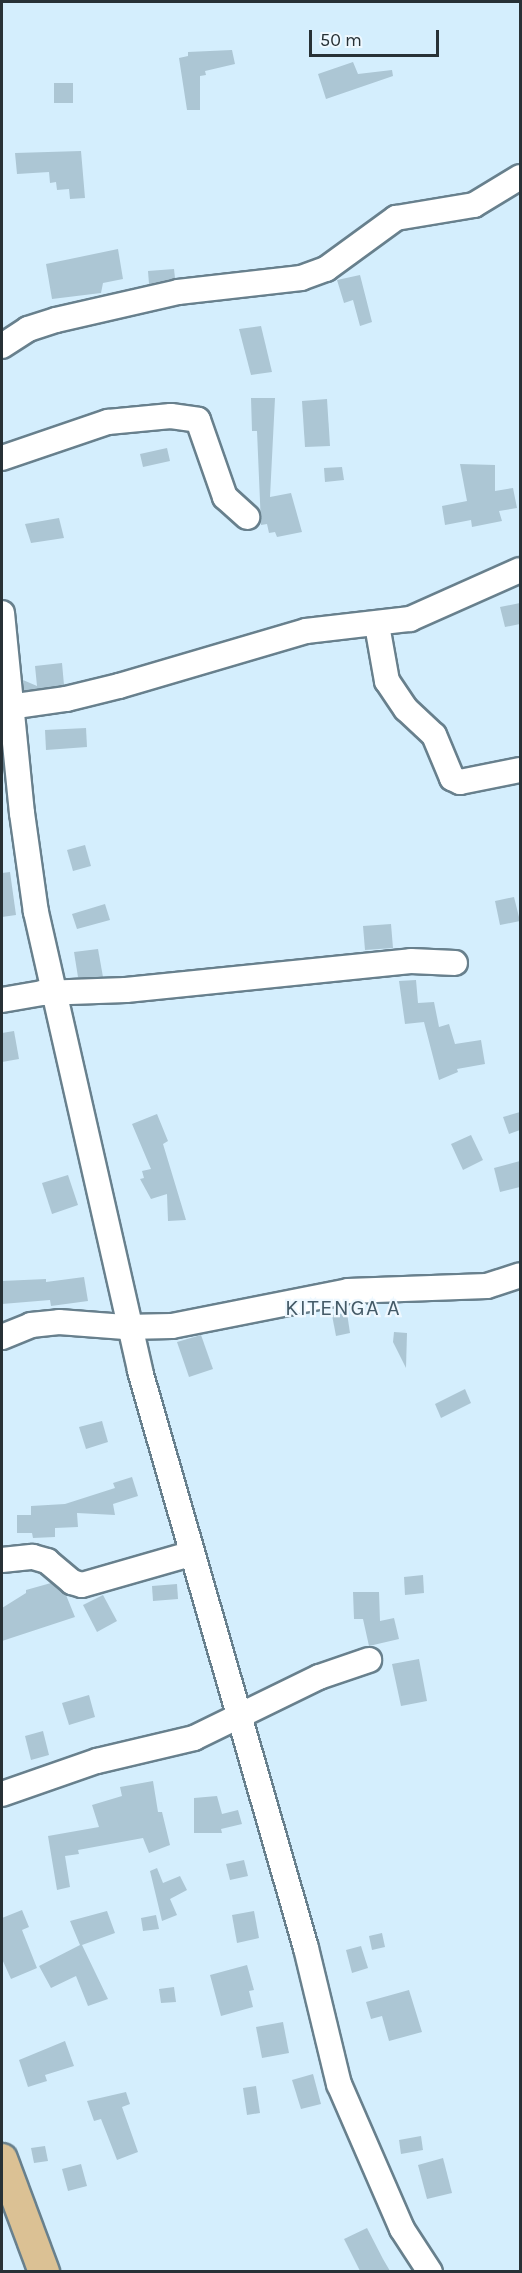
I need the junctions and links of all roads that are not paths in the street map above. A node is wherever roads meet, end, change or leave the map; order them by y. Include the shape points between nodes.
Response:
1 (520, 177) edge
2 (2, 346) edge
3 (2, 458) edge
4 (247, 517) dead end
5 (520, 570) edge
6 (2, 613) edge
7 (376, 626) junction
8 (6, 708) edge
9 (520, 770) edge
10 (455, 963) dead end
11 (55, 993) junction
12 (2, 1000) edge
13 (520, 1275) edge
14 (130, 1327) junction
15 (2, 1336) edge
16 (190, 1554) junction
17 (2, 1560) edge
18 (369, 1660) dead end
19 (240, 1717) junction
20 (2, 1794) edge
21 (2, 2159) edge
22 (44, 2271) edge
23 (430, 2271) edge

1 - 2 street via 474,205 396,218 326,269 301,278 178,292 56,320 28,330
3 - 4 street via 108,422 171,416 198,420 225,497
5 - 7 street via 410,619
6 - 8 street
7 - 8 street via 306,631 119,686
7 - 9 street via 387,681 406,709 434,735 452,778 460,782
8 - 11 street via 36,912
10 - 11 street via 411,961 126,990
11 - 12 street
11 - 14 street
13 - 14 street via 487,1286 348,1291 171,1326
14 - 15 street via 59,1322 31,1325
14 - 16 street
16 - 17 street via 82,1585 72,1582 47,1561 33,1557
16 - 19 street
18 - 19 street via 320,1677
19 - 20 street via 194,1738 97,1761
19 - 23 street via 339,2084 402,2229
21 - 22 main road

